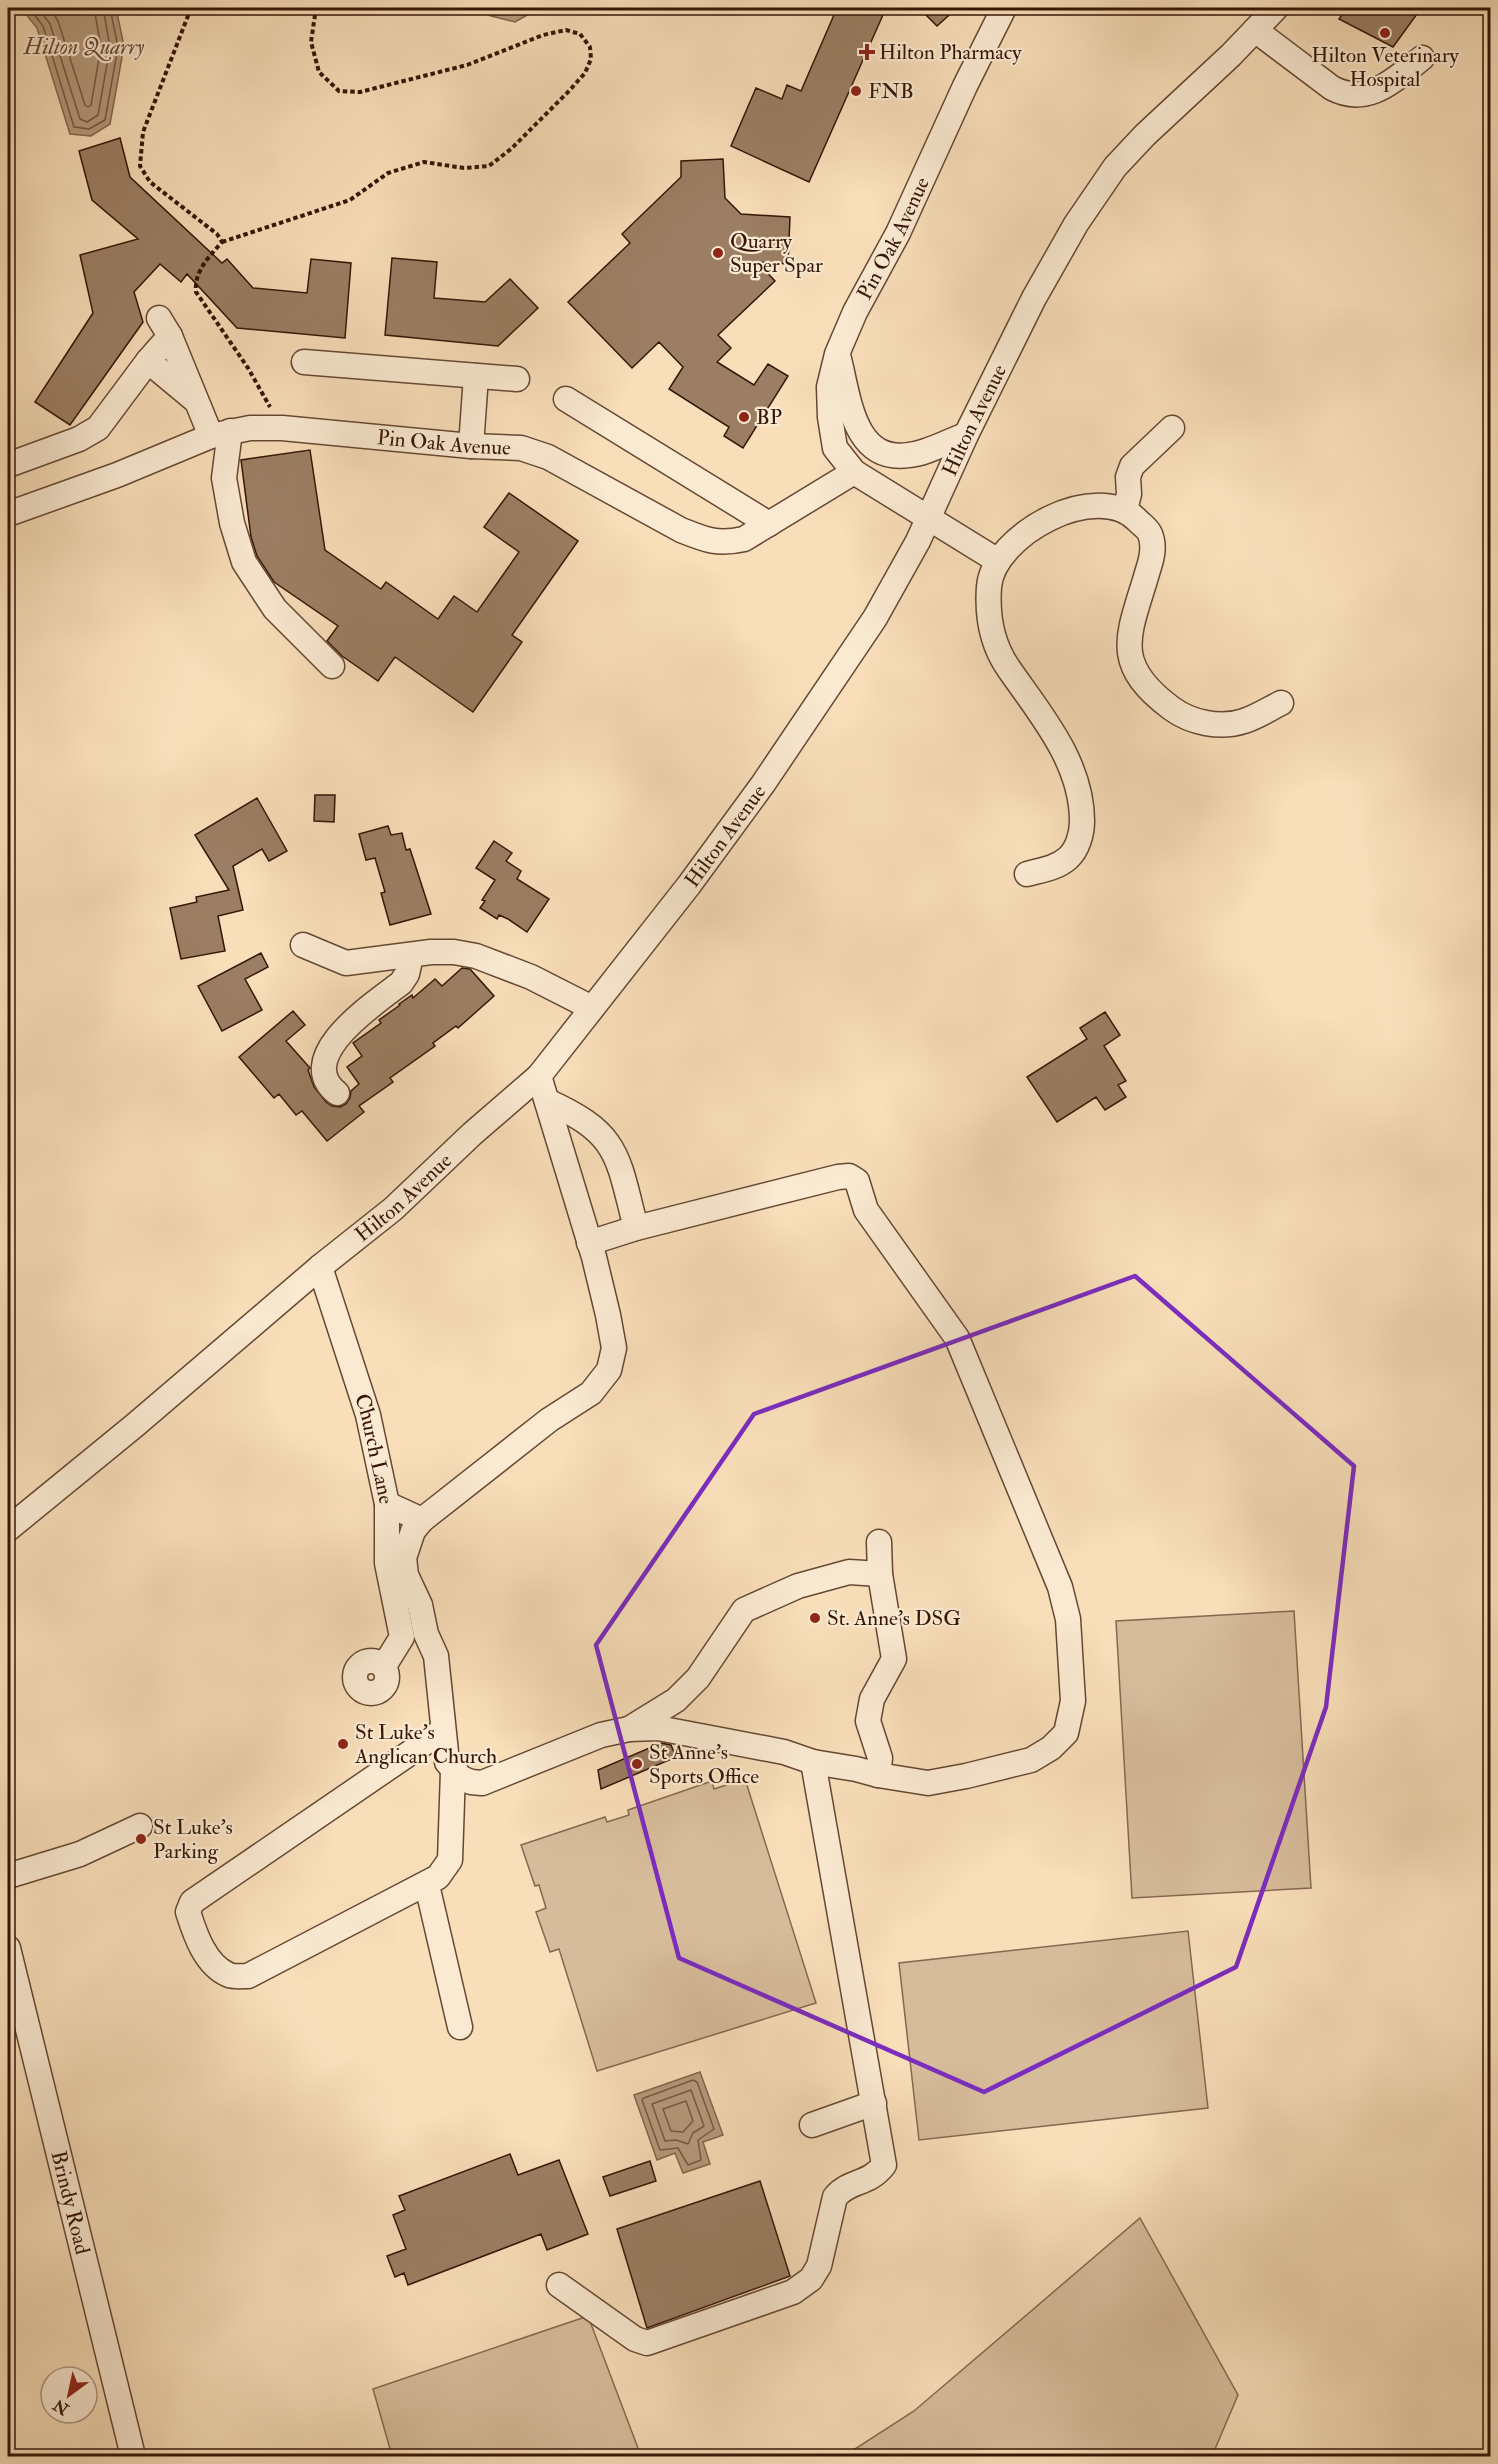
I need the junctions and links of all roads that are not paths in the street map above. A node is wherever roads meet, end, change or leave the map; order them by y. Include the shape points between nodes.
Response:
1 (1004, 8) edge
2 (1276, 8) edge
3 (1255, 30) junction
4 (1422, 58) dead end
5 (837, 354) junction
6 (148, 361) junction
7 (304, 362) dead end
8 (476, 376) junction
9 (517, 379) dead end
10 (566, 399) dead end
11 (199, 403) junction
12 (1172, 428) dead end
13 (220, 433) junction
14 (966, 435) junction
15 (471, 446) junction
16 (8, 465) edge
17 (854, 472) junction
18 (1125, 510) junction
19 (8, 514) edge
20 (929, 517) junction
21 (769, 524) junction
22 (998, 561) junction
23 (332, 666) dead end
24 (1281, 703) dead end
25 (1027, 874) dead end
26 (303, 945) dead end
27 (411, 956) junction
28 (592, 1008) junction
29 (539, 1076) junction
30 (337, 1093) dead end
31 (546, 1101) junction
32 (636, 1228) junction
33 (589, 1243) junction
34 (320, 1267) junction
35 (387, 1504) junction
36 (422, 1520) junction
37 (8, 1529) edge
38 (879, 1542) dead end
39 (880, 1574) junction
40 (384, 1666) dead end
41 (629, 1729) junction
42 (442, 1731) junction
43 (813, 1762) junction
44 (453, 1771) junction
45 (878, 1775) junction
46 (140, 1826) dead end
47 (8, 1876) edge
48 (427, 1885) junction
49 (8, 1948) edge
50 (460, 2027) dead end
51 (874, 2103) junction
52 (812, 2125) dead end
53 (559, 2285) dead end
54 (133, 2457) edge

1 - 5 street, Pin Oak Avenue
2 - 3 street, Hilton Avenue
3 - 4 street via 1344,94 1357,96 1377,90
3 - 14 street, Hilton Avenue via 1115,168 1076,224 1034,298
5 - 14 street via 859,432 872,447 889,457 912,455
5 - 17 street, Pin Oak Avenue via 830,387 830,417 835,448
6 - 11 street
6 - 11 street via 165,327
6 - 16 street via 98,428
7 - 8 street
8 - 9 street
8 - 15 street
10 - 21 street
11 - 13 street
12 - 18 street via 1132,466
13 - 15 street, Pin Oak Avenue via 282,428
13 - 19 street, Pin Oak Avenue
13 - 23 street via 231,523 244,562 275,609
14 - 20 street, Hilton Avenue
15 - 21 street, Pin Oak Avenue via 521,448 548,457 701,538 724,543 744,539
17 - 20 street, Pin Oak Avenue
17 - 21 street, Pin Oak Avenue
18 - 22 street via 1098,505 1048,518
18 - 24 street via 1150,533 1153,553 1135,608 1128,650 1133,670 1153,695 1182,717 1215,725 1243,722
20 - 22 street, Pin Oak Avenue
20 - 28 street, Hilton Avenue via 875,618 763,784
22 - 25 street via 989,584 993,635 1006,665 1052,730 1077,779 1082,810 1082,830 1070,856 1055,867
26 - 27 street via 346,963
27 - 28 street via 454,952 476,956 531,977
27 - 30 street via 407,974 400,983 348,1025 330,1050 324,1074
28 - 29 street, Hilton Avenue
29 - 31 street
29 - 34 street, Hilton Avenue via 393,1209
31 - 32 street via 578,1115 607,1141 617,1156
31 - 33 street
32 - 33 street
32 - 45 street via 849,1176 857,1181 872,1219 957,1338 1060,1587 1068,1619 1073,1701 1066,1733 1031,1760 928,1783
33 - 36 street via 614,1348 609,1370 591,1393 549,1420
34 - 35 street, Church Lane via 368,1415
34 - 37 street, Hilton Avenue
35 - 36 street
35 - 40 street, Church Lane via 387,1563 402,1637
36 - 42 street via 413,1531 404,1558 406,1575 420,1605 435,1656
38 - 39 street
39 - 41 street via 849,1572 798,1586 744,1610 698,1678 676,1700
39 - 45 street via 894,1659 872,1699 868,1721 880,1758
41 - 43 street via 658,1728 705,1735
41 - 44 street via 601,1735 482,1783 471,1782
42 - 44 street via 447,1762
42 - 48 street via 200,1896 188,1912 197,1940 216,1967 230,1976 248,1976
43 - 45 street
43 - 51 street
44 - 48 street via 450,1860
46 - 47 street via 80,1854
48 - 50 street
49 - 54 street, Brindy Road
51 - 52 street
51 - 53 street via 884,2165 876,2176 841,2189 835,2197 819,2266 811,2279 793,2292 647,2343 635,2339

